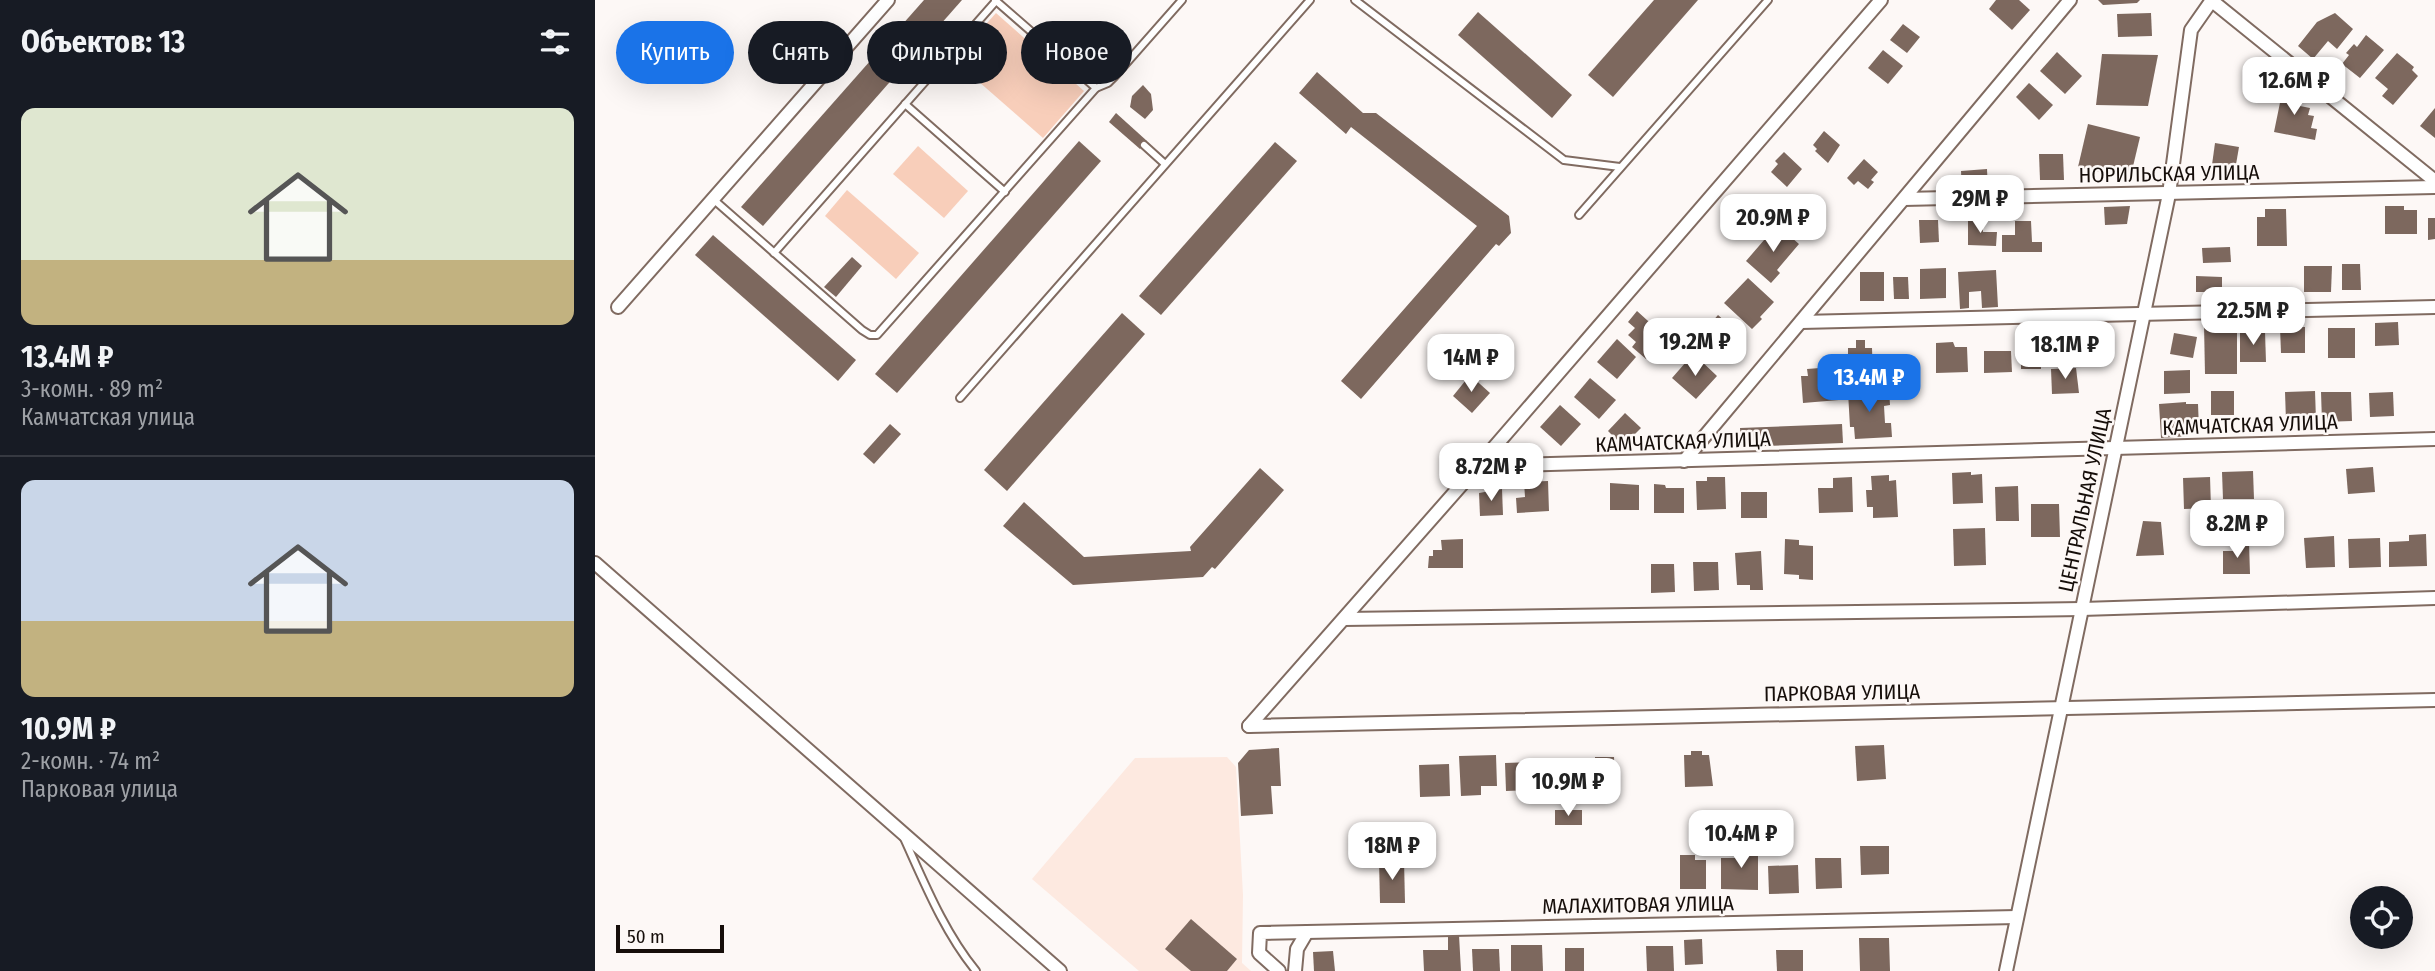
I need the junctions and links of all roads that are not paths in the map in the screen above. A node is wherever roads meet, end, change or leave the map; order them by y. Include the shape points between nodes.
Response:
1 (888, 0) edge
2 (995, 0) edge
3 (1182, 0) edge
4 (1310, 0) edge
5 (1355, 0) edge
6 (1768, 0) edge
7 (1881, 0) edge
8 (2070, 0) edge
9 (2211, 0) edge
10 (1096, 88) junction
11 (905, 104) junction
12 (1144, 145) dead end
13 (1165, 164) junction
14 (1621, 167) junction
15 (2435, 184) edge
16 (1005, 192) junction
17 (2169, 194) junction
18 (713, 200) junction
19 (1904, 200) junction
20 (1579, 215) dead end
21 (774, 253) junction
22 (618, 307) dead end
23 (2435, 307) edge
24 (2144, 313) junction
25 (1801, 322) junction
26 (960, 398) dead end
27 (2435, 439) edge
28 (2115, 449) junction
29 (1684, 461) junction
30 (1478, 466) junction
31 (595, 563) edge
32 (2435, 598) edge
33 (2082, 609) junction
34 (1344, 619) junction
35 (2435, 700) edge
36 (2061, 707) junction
37 (899, 828) junction
38 (2017, 917) junction
39 (1307, 932) junction
40 (976, 971) edge
41 (1061, 971) edge
42 (1279, 971) edge
43 (1295, 971) edge
44 (2006, 971) edge

1 - 18 street
2 - 10 lane
2 - 11 lane
3 - 10 lane via 1115,76
4 - 13 lane
5 - 14 lane via 1564,160
6 - 14 lane
7 - 30 street
8 - 19 street
9 - 15 street
9 - 17 street, ЦЕНТРАЛЬНАЯ УЛИЦА via 2190,30
10 - 16 lane
11 - 16 lane
11 - 21 lane
12 - 13 lane
13 - 26 lane
14 - 20 lane
15 - 17 street, НОРИЛЬСКАЯ УЛИЦА
16 - 21 lane via 877,335 862,330
17 - 19 street, НОРИЛЬСКАЯ УЛИЦА
17 - 24 street, ЦЕНТРАЛЬНАЯ УЛИЦА
18 - 21 lane
18 - 22 street
19 - 25 street
23 - 24 street
24 - 25 street
24 - 28 street, ЦЕНТРАЛЬНАЯ УЛИЦА
25 - 29 street
27 - 28 street, КАМЧАТСКАЯ УЛИЦА
28 - 29 street, КАМЧАТСКАЯ УЛИЦА
28 - 33 street, ЦЕНТРАЛЬНАЯ УЛИЦА
29 - 30 street, КАМЧАТСКАЯ УЛИЦА
30 - 34 street
31 - 37 street
32 - 33 street
33 - 34 street
33 - 36 street, ЦЕНТРАЛЬНАЯ УЛИЦА
34 - 36 street, ПАРКОВАЯ УЛИЦА via 1249,726
35 - 36 street, ПАРКОВАЯ УЛИЦА
36 - 38 street, ЦЕНТРАЛЬНАЯ УЛИЦА
37 - 40 lane via 926,887
37 - 41 street
38 - 39 street, МАЛАХИТОВАЯ УЛИЦА
38 - 44 street, ЦЕНТРАЛЬНАЯ УЛИЦА
39 - 42 street, МАЛАХИТОВАЯ УЛИЦА via 1259,933 1259,953
39 - 43 street via 1297,949

